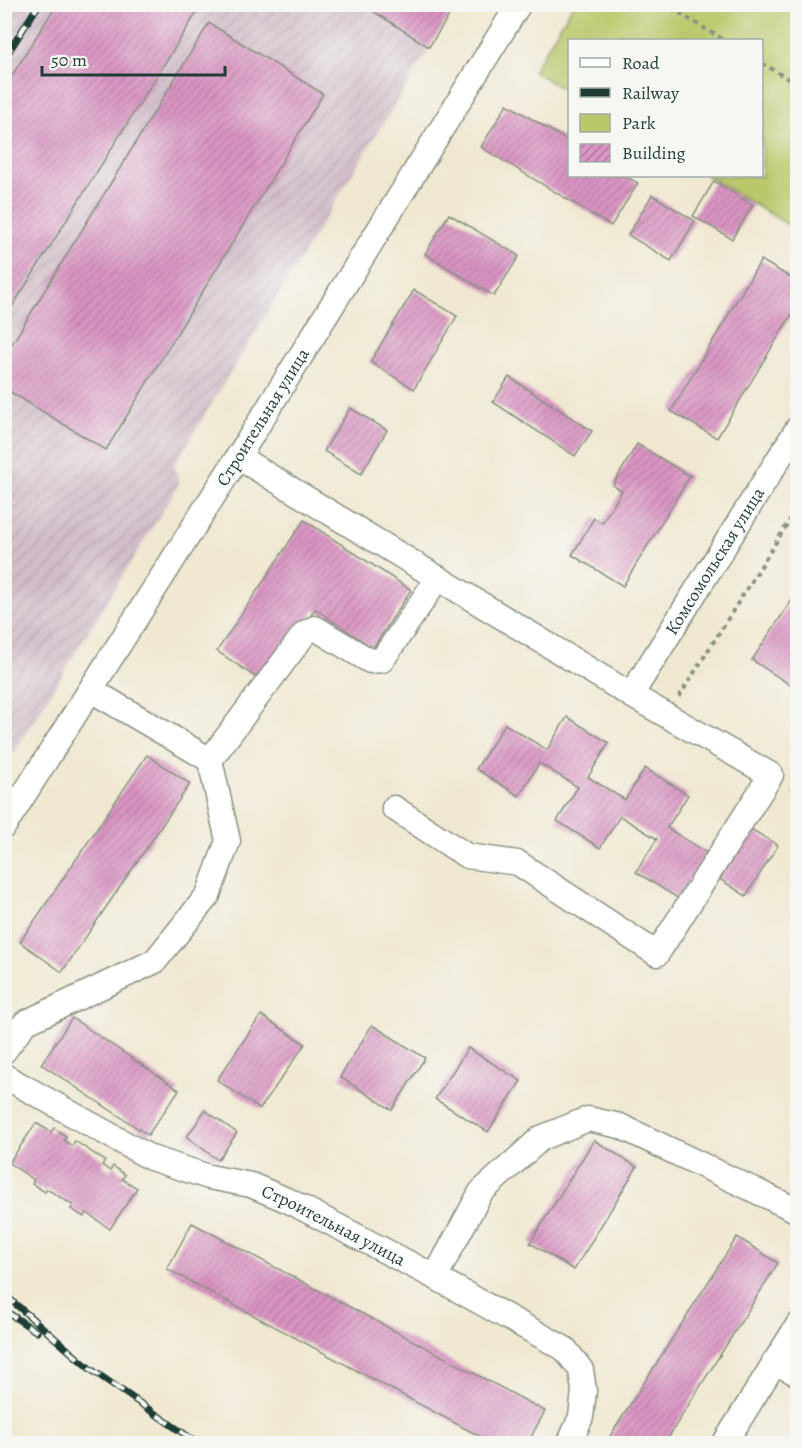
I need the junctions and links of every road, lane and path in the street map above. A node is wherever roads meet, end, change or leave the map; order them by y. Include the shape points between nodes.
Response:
1 (519, 4) edge
2 (664, 4) edge
3 (722, 39) edge
4 (763, 64) edge
5 (798, 85) edge
6 (798, 428) edge
7 (238, 457) junction
8 (798, 507) edge
9 (438, 578) junction
10 (91, 690) junction
11 (631, 695) junction
12 (667, 716) junction
13 (210, 760) junction
14 (394, 808) dead end
15 (4, 826) edge
16 (4, 1051) edge
17 (4, 1076) edge
18 (798, 1211) edge
19 (435, 1277) junction
20 (798, 1325) edge
21 (774, 1362) junction
22 (798, 1374) edge
23 (569, 1443) edge
24 (724, 1443) edge

1 - 7 street, Строительная улица
2 - 3 path
4 - 5 path
6 - 11 street, Комсомольская улица
7 - 9 street
7 - 10 street, Строительная улица
8 - 12 path
9 - 11 street
9 - 13 street via 382,660 370,662 315,628 305,633
10 - 13 street
10 - 15 street, Строительная улица
11 - 12 street
12 - 14 street via 771,775 657,954 518,863 467,856
13 - 16 street via 228,841 208,895 155,960 25,1023
17 - 19 street, Строительная улица via 151,1158 209,1177 251,1185
18 - 19 street via 620,1126 588,1119 541,1138 481,1192
19 - 23 street, Строительная улица via 565,1349 581,1370 584,1391 581,1417
20 - 21 street
21 - 22 street
21 - 24 street

